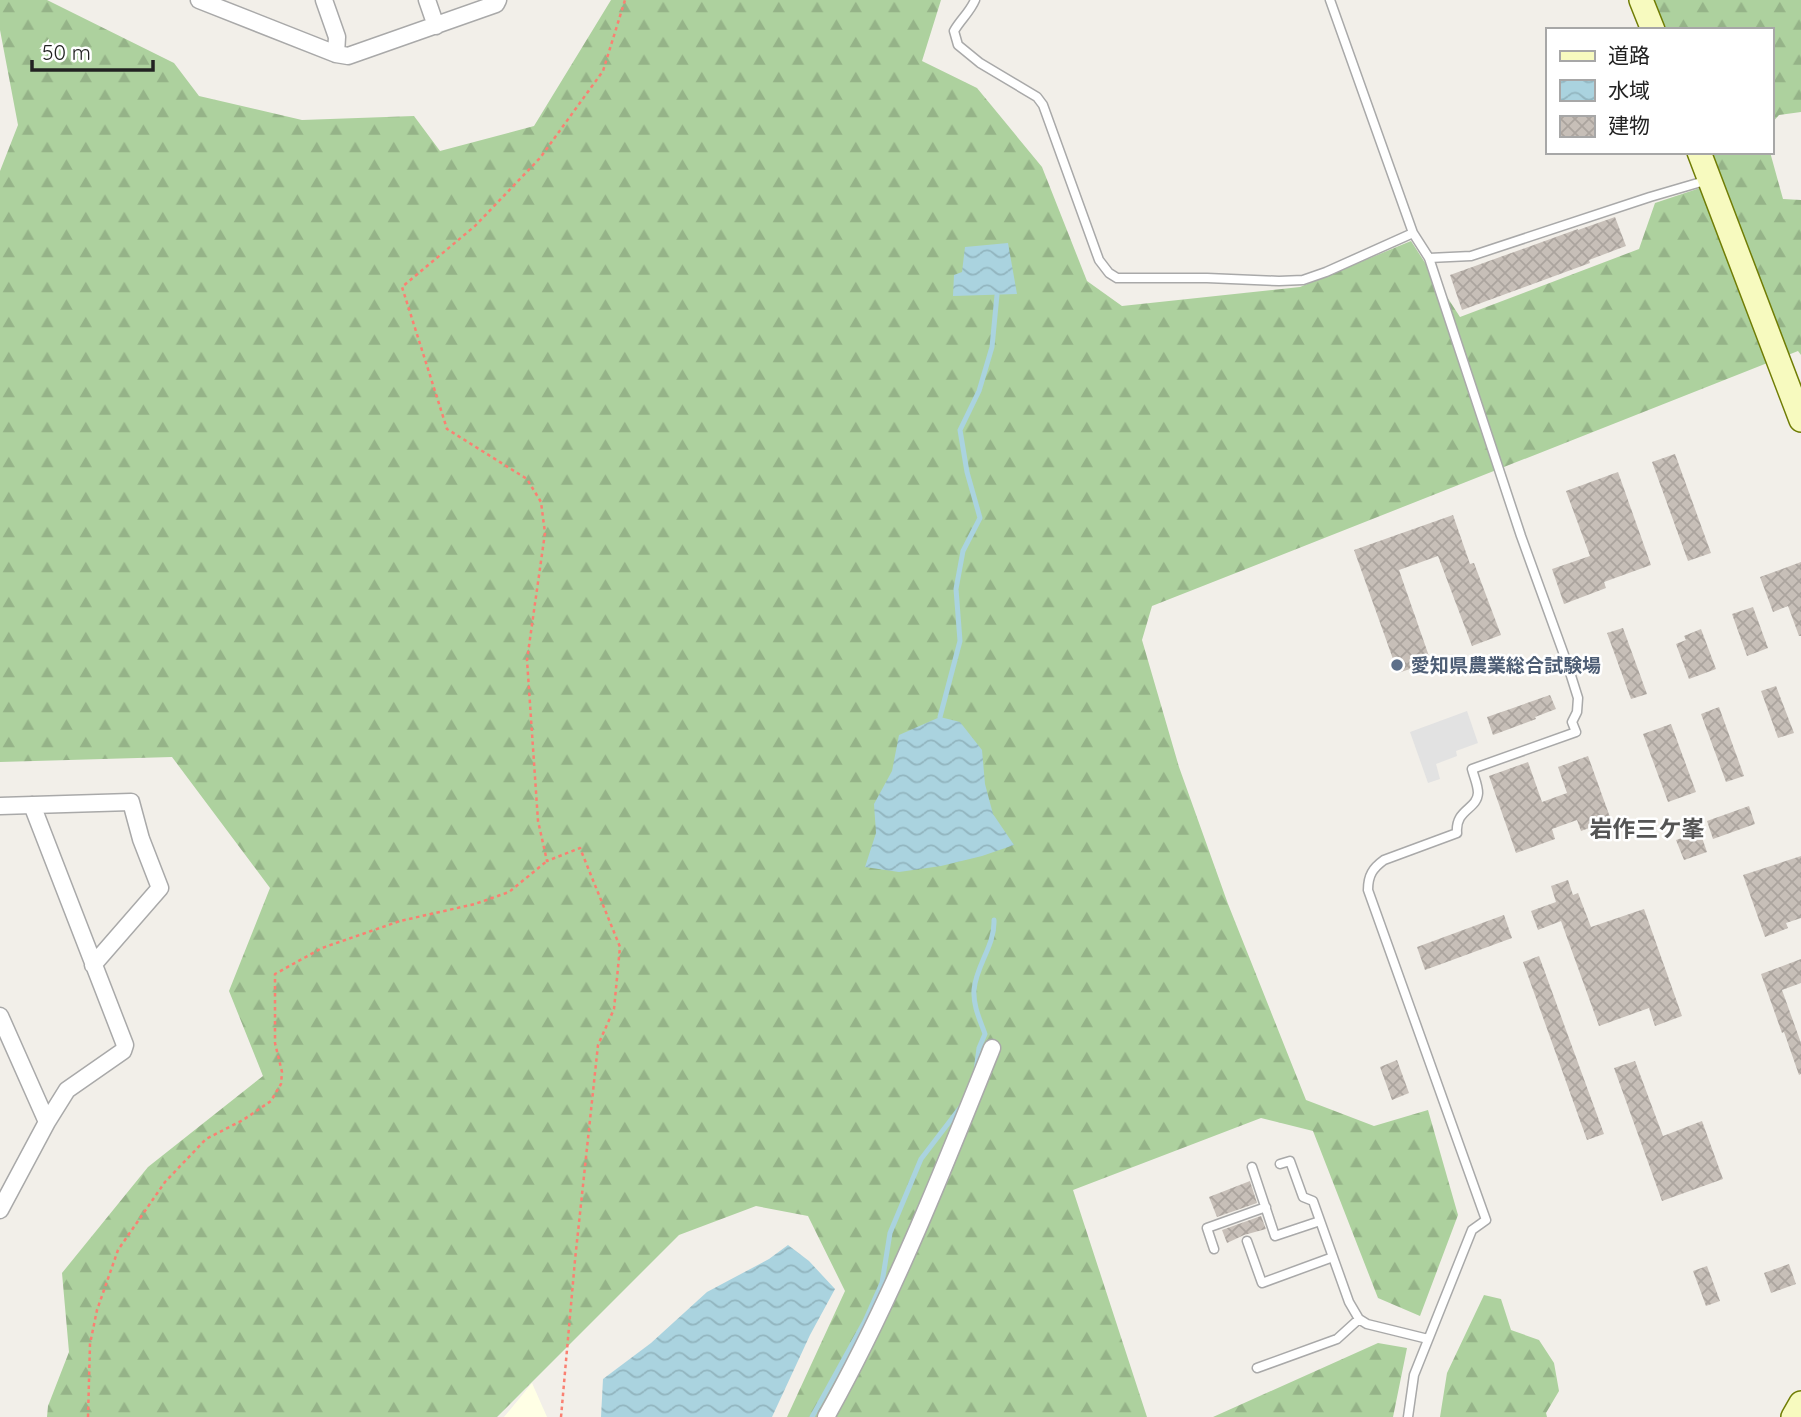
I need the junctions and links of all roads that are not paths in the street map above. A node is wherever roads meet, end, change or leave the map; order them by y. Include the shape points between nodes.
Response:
1 (324, 0) edge
2 (427, 0) edge
3 (498, 0) edge
4 (975, 0) edge
5 (1330, 0) edge
6 (1641, 0) edge
7 (209, 2) edge
8 (436, 26) junction
9 (1652, 28) edge
10 (336, 54) junction
11 (1700, 154) edge
12 (1710, 180) junction
13 (1413, 233) junction
14 (1429, 258) junction
15 (1801, 420) edge
16 (32, 805) junction
17 (0, 806) edge
18 (93, 965) junction
19 (0, 1016) edge
20 (992, 1048) dead end
21 (47, 1122) junction
22 (1280, 1164) dead end
23 (1252, 1167) dead end
24 (1266, 1207) junction
25 (0, 1210) edge
26 (1320, 1221) junction
27 (1247, 1241) dead end
28 (1214, 1249) dead end
29 (1333, 1257) junction
30 (1359, 1319) junction
31 (1429, 1339) junction
32 (1257, 1368) dead end
33 (1801, 1403) edge
34 (826, 1417) edge
35 (1408, 1417) edge
36 (1794, 1417) edge

1 - 10 street via 337,37
2 - 8 street
3 - 8 street via 496,5
4 - 13 lane via 954,31 958,45 1043,105 1099,260 1117,278 1303,280
5 - 13 lane
6 - 9 street
7 - 10 street
8 - 10 street via 348,56
11 - 12 street
12 - 14 lane via 1471,256
12 - 15 street
13 - 14 lane
14 - 31 lane via 1578,698 1572,722 1576,732 1472,769 1476,801 1459,817 1457,833 1384,860 1370,874 1368,890 1486,1220 1472,1230
16 - 17 street
16 - 18 street
16 - 18 street via 131,802 160,888
18 - 21 street via 125,1045 123,1051 67,1090
19 - 21 street
20 - 34 street via 886,1301
21 - 25 street
22 - 26 lane via 1290,1161 1303,1196 1313,1201
23 - 24 lane
24 - 26 lane via 1275,1236
24 - 28 lane via 1207,1228
26 - 29 lane
27 - 29 lane via 1262,1283
29 - 30 lane
30 - 31 lane
30 - 32 lane via 1336,1339
31 - 35 lane via 1414,1375
33 - 36 street

